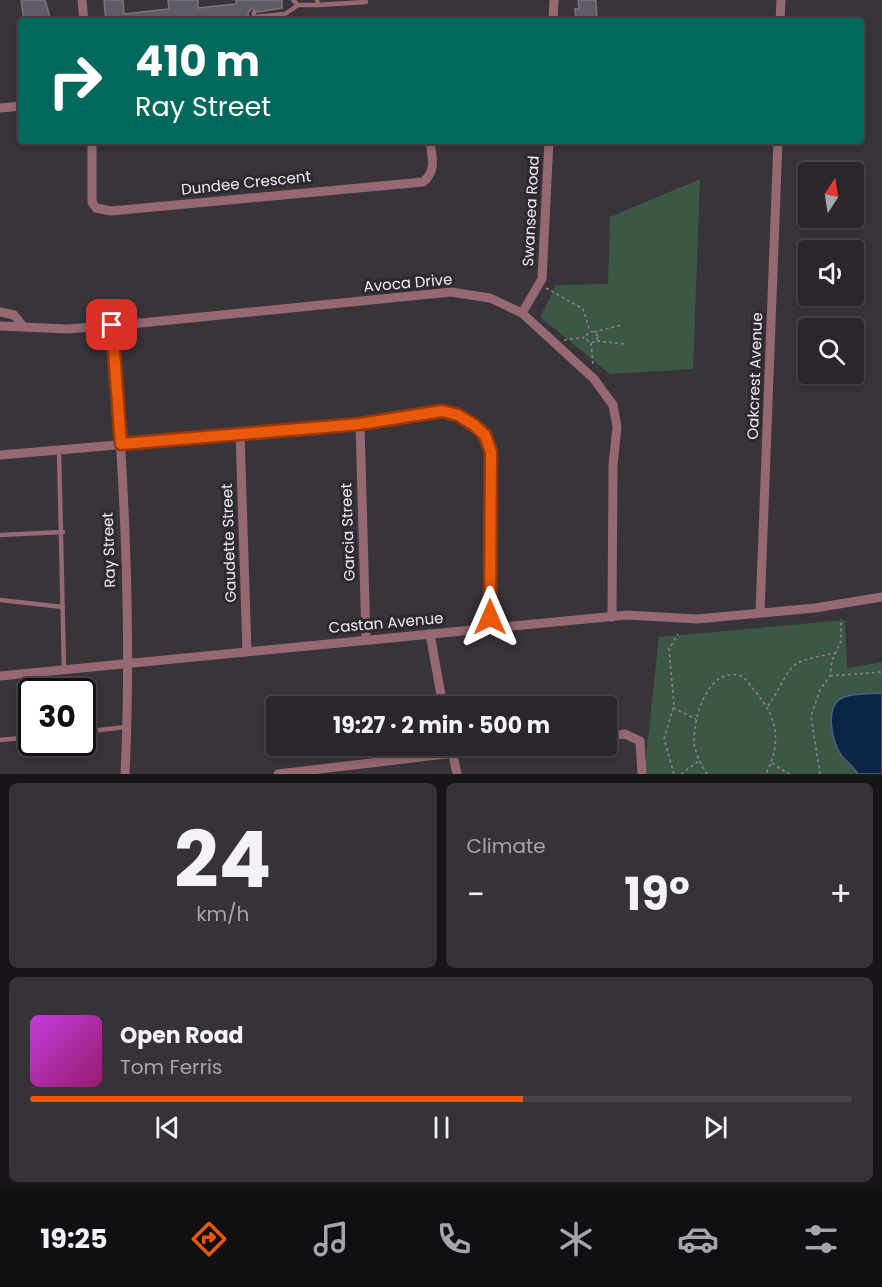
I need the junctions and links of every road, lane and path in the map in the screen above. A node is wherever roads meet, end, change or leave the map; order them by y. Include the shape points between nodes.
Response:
1 (82, 0) edge
2 (293, 0) edge
3 (554, 0) edge
4 (781, 0) edge
5 (366, 2) dead end
6 (318, 3) edge
7 (298, 5) junction
8 (254, 12) dead end
9 (84, 18) edge
10 (553, 18) edge
11 (780, 18) edge
12 (18, 106) edge
13 (0, 108) edge
14 (92, 144) edge
15 (430, 144) edge
16 (549, 144) edge
17 (778, 144) edge
18 (540, 284) junction
19 (0, 312) edge
20 (522, 313) junction
21 (112, 325) junction
22 (0, 326) edge
23 (23, 326) junction
24 (622, 326) dead end
25 (590, 332) junction
26 (594, 332) junction
27 (587, 337) junction
28 (552, 341) junction
29 (597, 341) junction
30 (591, 343) junction
31 (625, 344) dead end
32 (594, 379) junction
33 (360, 424) junction
34 (240, 433) junction
35 (121, 444) junction
36 (59, 450) junction
37 (0, 455) edge
38 (63, 532) junction
39 (0, 535) edge
40 (882, 597) edge
41 (0, 600) edge
42 (63, 607) junction
43 (760, 612) junction
44 (612, 617) junction
45 (841, 619) dead end
46 (490, 629) junction
47 (430, 634) junction
48 (678, 634) dead end
49 (366, 640) junction
50 (247, 652) junction
51 (836, 652) junction
52 (128, 664) junction
53 (64, 671) junction
54 (882, 672) edge
55 (0, 676) edge
56 (830, 676) junction
57 (441, 696) edge
58 (767, 706) junction
59 (673, 708) junction
60 (697, 719) junction
61 (126, 727) junction
62 (96, 730) edge
63 (617, 735) edge
64 (18, 738) edge
65 (0, 740) edge
66 (403, 756) edge
67 (453, 756) edge
68 (699, 761) junction
69 (771, 762) junction
70 (125, 774) edge
71 (278, 774) edge
72 (457, 774) edge
73 (642, 774) edge
74 (674, 774) edge
75 (681, 774) edge
76 (707, 774) edge
77 (766, 774) edge
78 (789, 774) edge
79 (820, 774) edge

1 - 9 street
2 - 7 lane
3 - 10 street
4 - 11 street
5 - 6 lane
6 - 7 lane
7 - 8 lane via 285,14 254,17
12 - 13 street
14 - 15 street, Dundee Crescent via 92,202 96,208 111,211 423,182 431,176 433,168
16 - 18 street, Swansea Road
17 - 43 street, Oakcrest Avenue
18 - 20 street, Swansea Road
18 - 25 path via 583,309
19 - 23 street, Avoca Drive via 14,315
20 - 21 street, Avoca Drive via 490,297 451,292
20 - 28 street, Avoca Drive
21 - 23 street, Avoca Drive via 67,329
21 - 35 street, Ray Street
22 - 23 street, Avoca Drive
24 - 26 path
25 - 26 path
25 - 27 path
26 - 29 path
27 - 28 path
27 - 30 path
28 - 32 street, Avoca Drive
29 - 30 path
29 - 31 path
30 - 32 path
32 - 44 street, Avoca Drive via 613,405 617,427
33 - 34 street
33 - 46 street via 442,411 458,415 485,435 491,452
33 - 49 street, Garcia Street
34 - 35 street
34 - 50 street, Gaudette Street
35 - 36 street
35 - 52 street, Ray Street
36 - 37 street
36 - 38 lane
38 - 39 lane
38 - 42 lane
40 - 43 street, Castan Avenue
41 - 42 lane
42 - 53 lane
43 - 44 street, Castan Avenue via 697,619
44 - 46 street, Castan Avenue
45 - 51 path via 841,641
46 - 47 street, Castan Avenue
47 - 49 street, Castan Avenue
47 - 57 street
48 - 59 path via 669,649
49 - 50 street, Castan Avenue
50 - 52 street, Castan Avenue
51 - 56 path
51 - 58 path via 792,665
52 - 53 street, Castan Avenue
52 - 61 street, Ray Street
53 - 55 street, Castan Avenue
54 - 56 path
56 - 79 path via 820,690 811,716
58 - 60 path via 743,676 736,674 714,685
58 - 69 path via 776,735
59 - 60 path
59 - 74 path via 664,739
60 - 68 path via 694,741
61 - 62 lane
61 - 70 street, Ray Street
63 - 73 street via 633,735 640,741
64 - 65 lane
66 - 71 street
67 - 72 street
68 - 75 path
68 - 76 path
69 - 77 path
69 - 78 path

